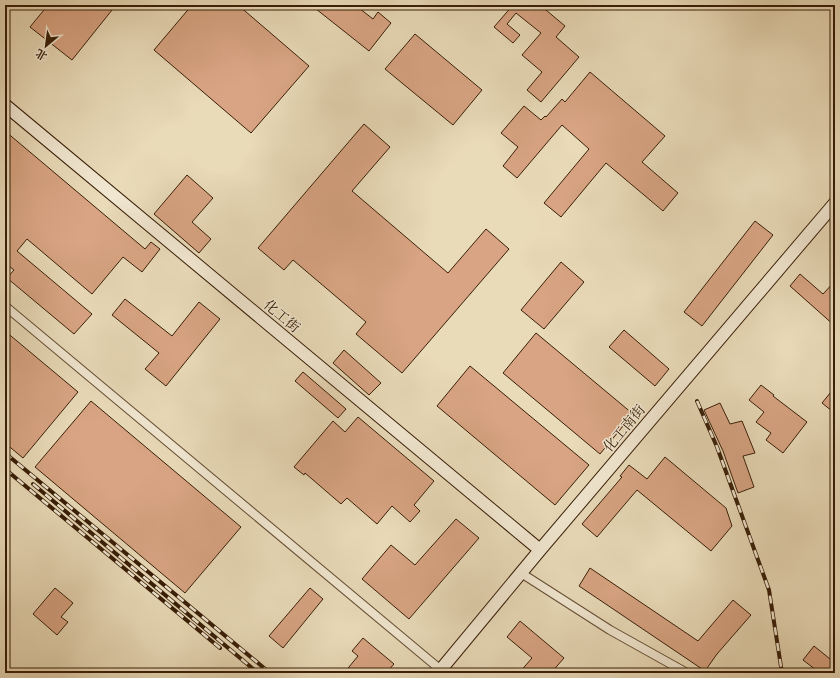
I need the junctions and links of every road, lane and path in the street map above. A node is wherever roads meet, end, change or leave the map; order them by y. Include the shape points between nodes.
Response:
1 (5, 105) edge
2 (835, 203) edge
3 (5, 306) edge
4 (540, 550) junction
5 (521, 573) junction
6 (439, 671) edge
7 (687, 673) edge

1 - 4 street, 化工街
2 - 4 street, 化工南街
3 - 6 street
4 - 5 street, 化工南街
5 - 6 street, 化工南街
5 - 7 street via 610,630

